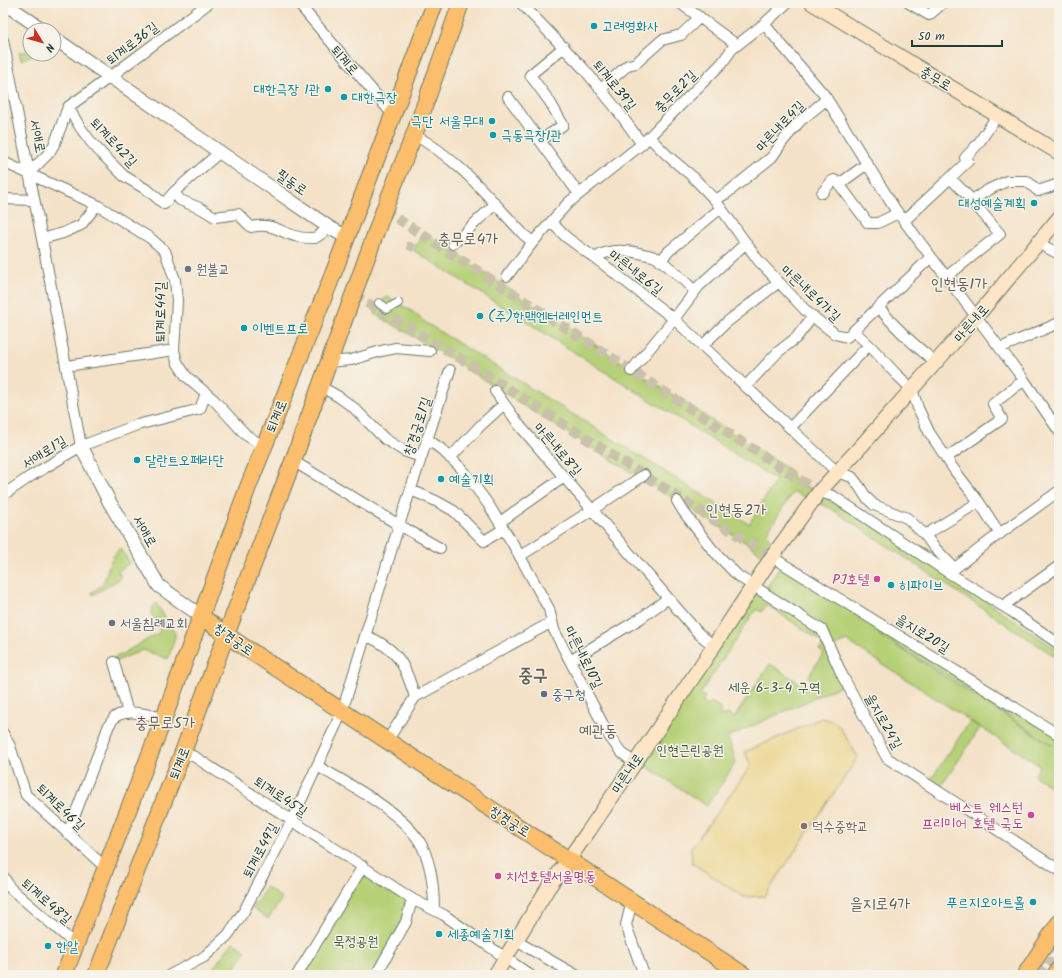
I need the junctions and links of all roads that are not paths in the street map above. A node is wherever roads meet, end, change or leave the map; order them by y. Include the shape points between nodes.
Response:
1 (4, 3) edge
2 (298, 3) edge
3 (435, 3) edge
4 (461, 3) edge
5 (521, 3) edge
6 (680, 3) edge
7 (787, 3) edge
8 (812, 3) edge
9 (909, 3) edge
10 (943, 3) edge
11 (204, 4) edge
12 (700, 17) junction
13 (31, 22) edge
14 (764, 24) junction
15 (3, 40) edge
16 (62, 44) edge
17 (737, 45) junction
18 (564, 47) junction
19 (110, 77) junction
20 (601, 89) junction
21 (508, 97) dead end
22 (826, 99) junction
23 (68, 107) junction
24 (394, 116) junction
25 (997, 116) junction
26 (414, 135) junction
27 (646, 140) junction
28 (540, 141) junction
29 (220, 152) junction
30 (1059, 153) edge
31 (3, 162) edge
32 (867, 164) junction
33 (29, 173) junction
34 (950, 178) junction
35 (839, 184) junction
36 (1059, 184) edge
37 (174, 192) junction
38 (822, 193) dead end
39 (579, 194) junction
40 (3, 199) edge
41 (34, 200) junction
42 (972, 200) junction
43 (495, 204) junction
44 (718, 204) junction
45 (97, 205) junction
46 (898, 213) junction
47 (1059, 218) edge
48 (904, 221) junction
49 (551, 222) junction
50 (330, 228) junction
51 (347, 237) junction
52 (42, 239) junction
53 (533, 242) junction
54 (1038, 243) junction
55 (454, 244) dead end
56 (746, 244) junction
57 (1059, 254) edge
58 (931, 257) junction
59 (595, 258) junction
60 (660, 261) junction
61 (506, 276) dead end
62 (946, 277) junction
63 (779, 282) junction
64 (695, 291) junction
65 (379, 303) dead end
66 (398, 303) dead end
67 (879, 308) junction
68 (813, 316) junction
69 (976, 317) junction
70 (674, 319) junction
71 (1059, 324) edge
72 (854, 331) junction
73 (869, 345) junction
74 (702, 346) junction
75 (1000, 348) junction
76 (174, 350) junction
77 (430, 351) dead end
78 (328, 362) junction
79 (936, 362) junction
80 (66, 366) junction
81 (450, 370) dead end
82 (631, 371) dead end
83 (1024, 380) junction
84 (320, 386) junction
85 (745, 387) junction
86 (912, 389) junction
87 (495, 391) dead end
88 (206, 393) junction
89 (504, 404) junction
90 (790, 428) junction
91 (1058, 429) edge
92 (427, 439) junction
93 (265, 444) junction
94 (81, 446) junction
95 (421, 457) junction
96 (450, 458) junction
97 (946, 458) junction
98 (293, 461) junction
99 (837, 472) junction
100 (644, 475) dead end
101 (564, 477) junction
102 (411, 490) junction
103 (1059, 491) edge
104 (818, 492) junction
105 (3, 495) edge
106 (676, 501) dead end
107 (979, 502) junction
108 (592, 510) junction
109 (399, 525) junction
110 (502, 526) junction
111 (1000, 534) junction
112 (925, 535) junction
113 (440, 548) dead end
114 (520, 556) junction
115 (772, 557) junction
116 (1059, 566) edge
117 (951, 570) junction
118 (753, 586) junction
119 (667, 598) junction
120 (1003, 606) junction
121 (201, 616) junction
122 (552, 622) junction
123 (226, 635) junction
124 (365, 636) junction
125 (1059, 644) edge
126 (714, 646) junction
127 (570, 661) junction
128 (114, 662) dead end
129 (415, 697) junction
130 (128, 712) junction
131 (342, 712) junction
132 (164, 718) junction
133 (3, 733) edge
134 (1059, 734) edge
135 (387, 741) junction
136 (6, 747) edge
137 (183, 752) junction
138 (634, 764) junction
139 (317, 766) junction
140 (292, 820) junction
141 (68, 833) junction
142 (568, 859) junction
143 (363, 866) junction
144 (106, 868) junction
145 (1059, 870) edge
146 (3, 876) edge
147 (6, 892) edge
148 (412, 899) junction
149 (632, 901) junction
150 (434, 910) junction
151 (1059, 924) edge
152 (516, 941) junction
153 (76, 945) junction
154 (506, 957) junction
155 (1059, 969) edge
156 (64, 975) edge
157 (96, 975) edge
158 (170, 975) edge
159 (296, 975) edge
160 (376, 975) edge
161 (495, 975) edge
162 (530, 975) edge
163 (576, 975) edge
164 (644, 975) edge
165 (744, 975) edge
166 (1025, 975) edge
167 (1055, 975) edge

1 - 13 street
2 - 24 street, 퇴계로
3 - 24 main road, 퇴계로
4 - 26 main road, 퇴계로
5 - 18 street, 퇴계로39길
6 - 12 street
7 - 14 street, 충무로2길
8 - 25 main road, 충무로
9 - 10 street via 929,15
11 - 19 street, 퇴계로36길
12 - 17 street
12 - 20 street via 680,35 662,40
14 - 17 street, 충무로2길
14 - 22 street, 마른내로4길
15 - 33 street, 서애로
16 - 19 street, 필동로
17 - 27 street, 충무로2길
18 - 20 street, 퇴계로39길
18 - 28 street via 530,75 563,124
19 - 23 street
19 - 29 street, 필동로
20 - 27 street, 퇴계로39길
21 - 28 street
22 - 32 street, 마른내로4길
22 - 44 street, 마른내로4길 via 800,121 772,157 727,193
23 - 33 street via 55,143 49,153
23 - 37 street, 퇴계로42길 via 91,142 124,176 149,191 164,204
24 - 51 main road, 퇴계로
25 - 30 main road, 충무로
25 - 34 street via 965,158 968,161
26 - 43 street via 452,159
26 - 78 main road, 퇴계로
27 - 39 street, 충무로2길
27 - 44 street, 마른내로4가길 via 693,177
28 - 39 street
29 - 37 street
29 - 50 street, 필동로
31 - 33 street, 퇴계로44길
32 - 35 street
32 - 46 street, 마른내로4길
33 - 41 street, 서애로
33 - 45 street, 퇴계로44길
34 - 42 street
34 - 48 street
35 - 38 street via 832,181
35 - 46 street via 868,223 878,223
36 - 42 street via 1038,191 1027,181 1007,181
37 - 50 street via 180,200 215,217 238,214 251,227 262,224 299,237 315,238
39 - 49 street, 충무로2길
40 - 41 street
41 - 52 street, 서애로
42 - 62 street via 1000,234
43 - 53 street
43 - 55 street
44 - 56 street, 마른내로4가길
44 - 60 street
45 - 52 street via 80,224 63,233
45 - 76 street, 퇴계로44길 via 150,238 165,251 175,280 177,301
46 - 48 street, 마른내로4길
47 - 54 main road, 마른내로
48 - 58 street, 마른내로4길
49 - 53 street, 충무로2길
49 - 59 street, 마른내로6길 via 566,237
50 - 51 street, 필동로
51 - 93 main road, 퇴계로
52 - 80 street, 서애로
53 - 61 street, 충무로2길
54 - 57 street
54 - 69 main road, 마른내로
56 - 63 street, 마른내로4가길
56 - 64 street
58 - 62 street, 마른내로4길
58 - 67 street, 마른내로4가길
59 - 60 street via 614,250 634,252
59 - 70 street, 마른내로6길
60 - 64 street
62 - 69 street, 마른내로4길
63 - 68 street, 마른내로4가길
63 - 74 street via 727,322
64 - 70 street
65 - 66 street via 387,309
67 - 72 street, 마른내로4가길
67 - 79 street via 900,332
68 - 72 street, 마른내로4가길 via 835,334 847,337
68 - 85 street via 796,338 778,352
69 - 75 street, 마른내로4길
69 - 79 main road, 마른내로
70 - 74 street, 마른내로6길
70 - 82 street
71 - 75 street
72 - 73 street
73 - 86 street
73 - 90 street
74 - 85 street, 마른내로6길
75 - 83 street, 마른내로4길
76 - 80 street
76 - 88 street, 퇴계로44길 via 177,362 186,376
77 - 78 street via 396,348 351,360
78 - 84 main road, 퇴계로
79 - 86 main road, 마른내로
80 - 94 street, 서애로
81 - 92 street, 창경궁로1길
83 - 91 street, 마른내로4길
83 - 97 street via 993,404 1002,419
84 - 95 street via 354,408 384,439 404,451
84 - 98 main road, 퇴계로
85 - 90 street, 마른내로6길
86 - 97 street via 929,432
86 - 99 main road, 마른내로
87 - 89 street, 마른내로8길
88 - 93 street, 퇴계로44길 via 246,435
88 - 94 street via 200,409 137,425
89 - 96 street
89 - 101 street, 마른내로8길
90 - 99 street, 마른내로6길
92 - 95 street, 창경궁로1길
92 - 96 street, 마른내로10길
93 - 121 main road, 퇴계로
94 - 105 street, 서애로1길
94 - 121 street, 서애로 via 110,503 159,586
95 - 102 street, 창경궁로1길
96 - 110 street, 마른내로10길 via 463,470
97 - 107 street
98 - 109 street
98 - 123 main road, 퇴계로
99 - 104 main road, 마른내로
99 - 112 street via 852,477 874,505 907,518
100 - 108 street
101 - 108 street, 마른내로8길
101 - 110 street
102 - 109 street, 창경궁로1길
102 - 110 street via 454,511 484,541
103 - 111 street
104 - 115 main road, 마른내로
104 - 117 street via 833,496
106 - 118 street via 712,549 738,576
107 - 111 street
107 - 112 street
108 - 114 street
108 - 119 street, 마른내로8길
109 - 113 street
109 - 124 street, 창경궁로1길
110 - 114 street, 마른내로10길
111 - 117 street
112 - 117 street
114 - 122 street, 마른내로10길 via 549,609
115 - 118 main road, 마른내로
115 - 134 street, 을지로20길
116 - 120 street
117 - 120 street
118 - 126 main road, 마른내로
118 - 145 street, 을지로24길 via 822,630 842,675 886,758
119 - 126 street, 마른내로8길 via 699,634
119 - 127 street via 641,618
120 - 125 street
121 - 123 main road, 창경궁로
121 - 132 main road, 퇴계로
122 - 127 street, 마른내로10길
122 - 129 street
123 - 131 main road, 창경궁로
123 - 137 main road, 퇴계로
124 - 129 street via 396,654 409,677
124 - 131 street, 창경궁로1길
126 - 138 main road, 마른내로
127 - 138 street, 마른내로10길 via 609,736
128 - 130 street
129 - 135 street
130 - 132 street
130 - 141 street via 115,717 109,725
131 - 135 main road, 창경궁로
131 - 139 street, 퇴계로49길
132 - 144 main road, 퇴계로
133 - 136 street, 퇴계로46길
135 - 142 main road, 창경궁로
136 - 141 street, 퇴계로46길 via 26,795
137 - 140 street, 퇴계로45길 via 195,757
137 - 157 main road, 퇴계로
138 - 142 main road, 마른내로
139 - 140 street, 퇴계로49길
139 - 150 street via 369,796 401,822 418,840 428,863 434,887
140 - 143 street, 퇴계로45길
140 - 158 street, 퇴계로49길 via 244,911 228,935 204,957
141 - 144 street, 퇴계로46길
142 - 149 main road, 창경궁로
142 - 152 main road, 마른내로
143 - 148 street, 퇴계로45길
143 - 159 street
144 - 153 main road, 퇴계로
146 - 147 street, 퇴계로48길
147 - 153 street, 퇴계로48길
148 - 150 street, 퇴계로45길
148 - 160 street via 406,922
149 - 164 street via 626,925
149 - 165 main road, 창경궁로
150 - 154 street, 퇴계로45길
151 - 166 main road
152 - 154 main road, 마른내로
152 - 163 street
153 - 156 main road, 퇴계로
154 - 161 main road, 마른내로
154 - 162 street, 퇴계로45길
155 - 167 main road

